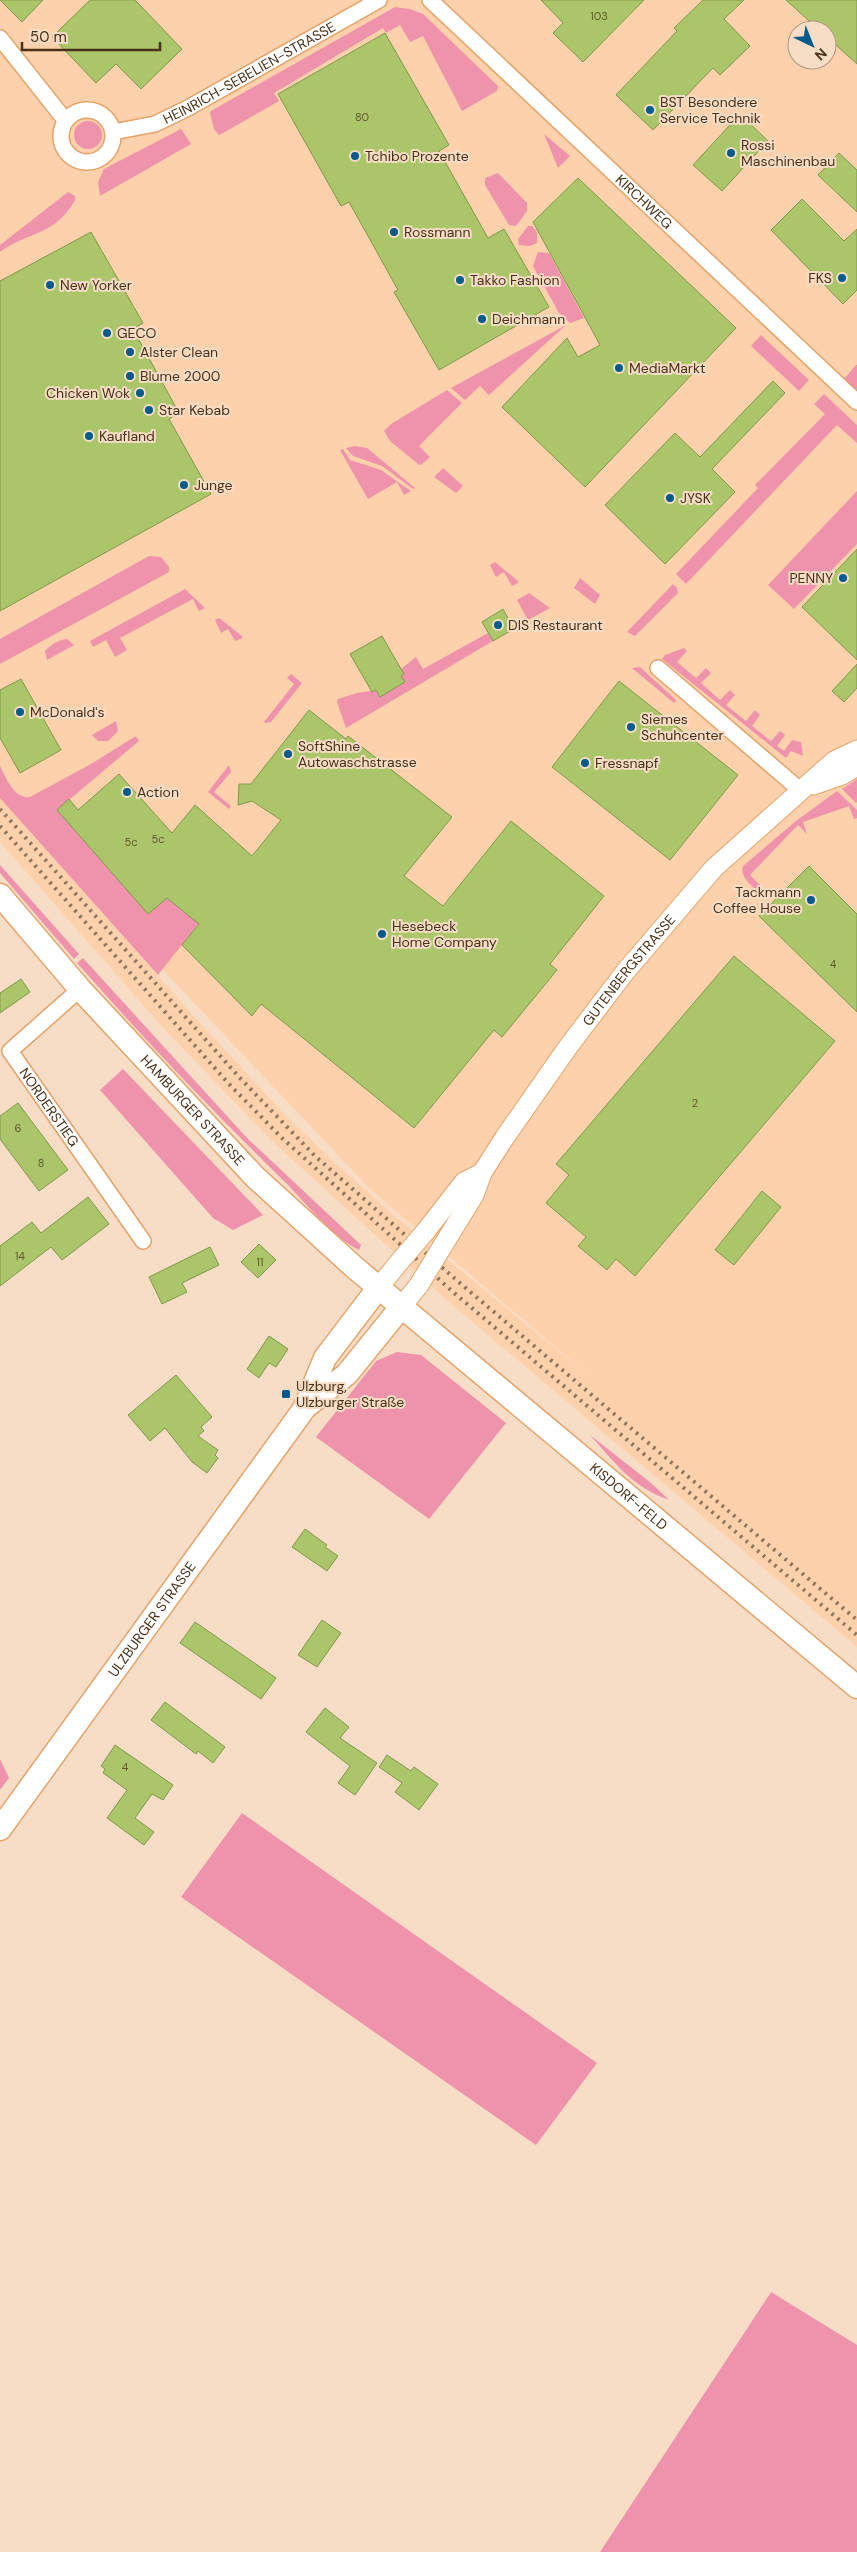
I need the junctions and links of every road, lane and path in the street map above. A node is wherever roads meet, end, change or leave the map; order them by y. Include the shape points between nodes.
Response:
1 (379, 0) edge
2 (430, 0) edge
3 (0, 38) edge
4 (65, 120) junction
5 (113, 132) junction
6 (857, 402) edge
7 (658, 668) dead end
8 (857, 750) edge
9 (857, 766) edge
10 (800, 790) junction
11 (0, 895) edge
12 (80, 989) junction
13 (482, 1173) junction
14 (143, 1241) dead end
15 (378, 1287) junction
16 (402, 1306) junction
17 (304, 1409) junction
18 (857, 1687) edge
19 (0, 1829) edge

1 - 5 street, HEINRICH-SEBELIEN-STRASSE via 188,108 155,124
2 - 6 street, KIRCHWEG
3 - 4 street
4 - 5 street via 80,110 89,109 105,116
4 - 5 street via 60,138 62,146 80,162 92,162 106,154
7 - 10 street
8 - 10 street, GUTENBERGSTRASSE via 834,761
9 - 10 street, GUTENBERGSTRASSE
10 - 13 street, GUTENBERGSTRASSE via 714,868 624,972 568,1046
11 - 12 main road, HAMBURGER STRASSE
12 - 14 street, NORDERSTIEG via 10,1051
12 - 15 main road, HAMBURGER STRASSE via 255,1177
13 - 15 street, GUTENBERGSTRASSE, bridge via 464,1182
13 - 16 street, GUTENBERGSTRASSE, bridge via 474,1195 419,1285
15 - 16 main road, HAMBURGER STRASSE
15 - 17 main road, ULZBURGER STRASSE via 325,1358
16 - 17 main road, ULZBURGER STRASSE via 347,1374
16 - 18 main road, KISDORF-FELD
17 - 19 main road, ULZBURGER STRASSE

